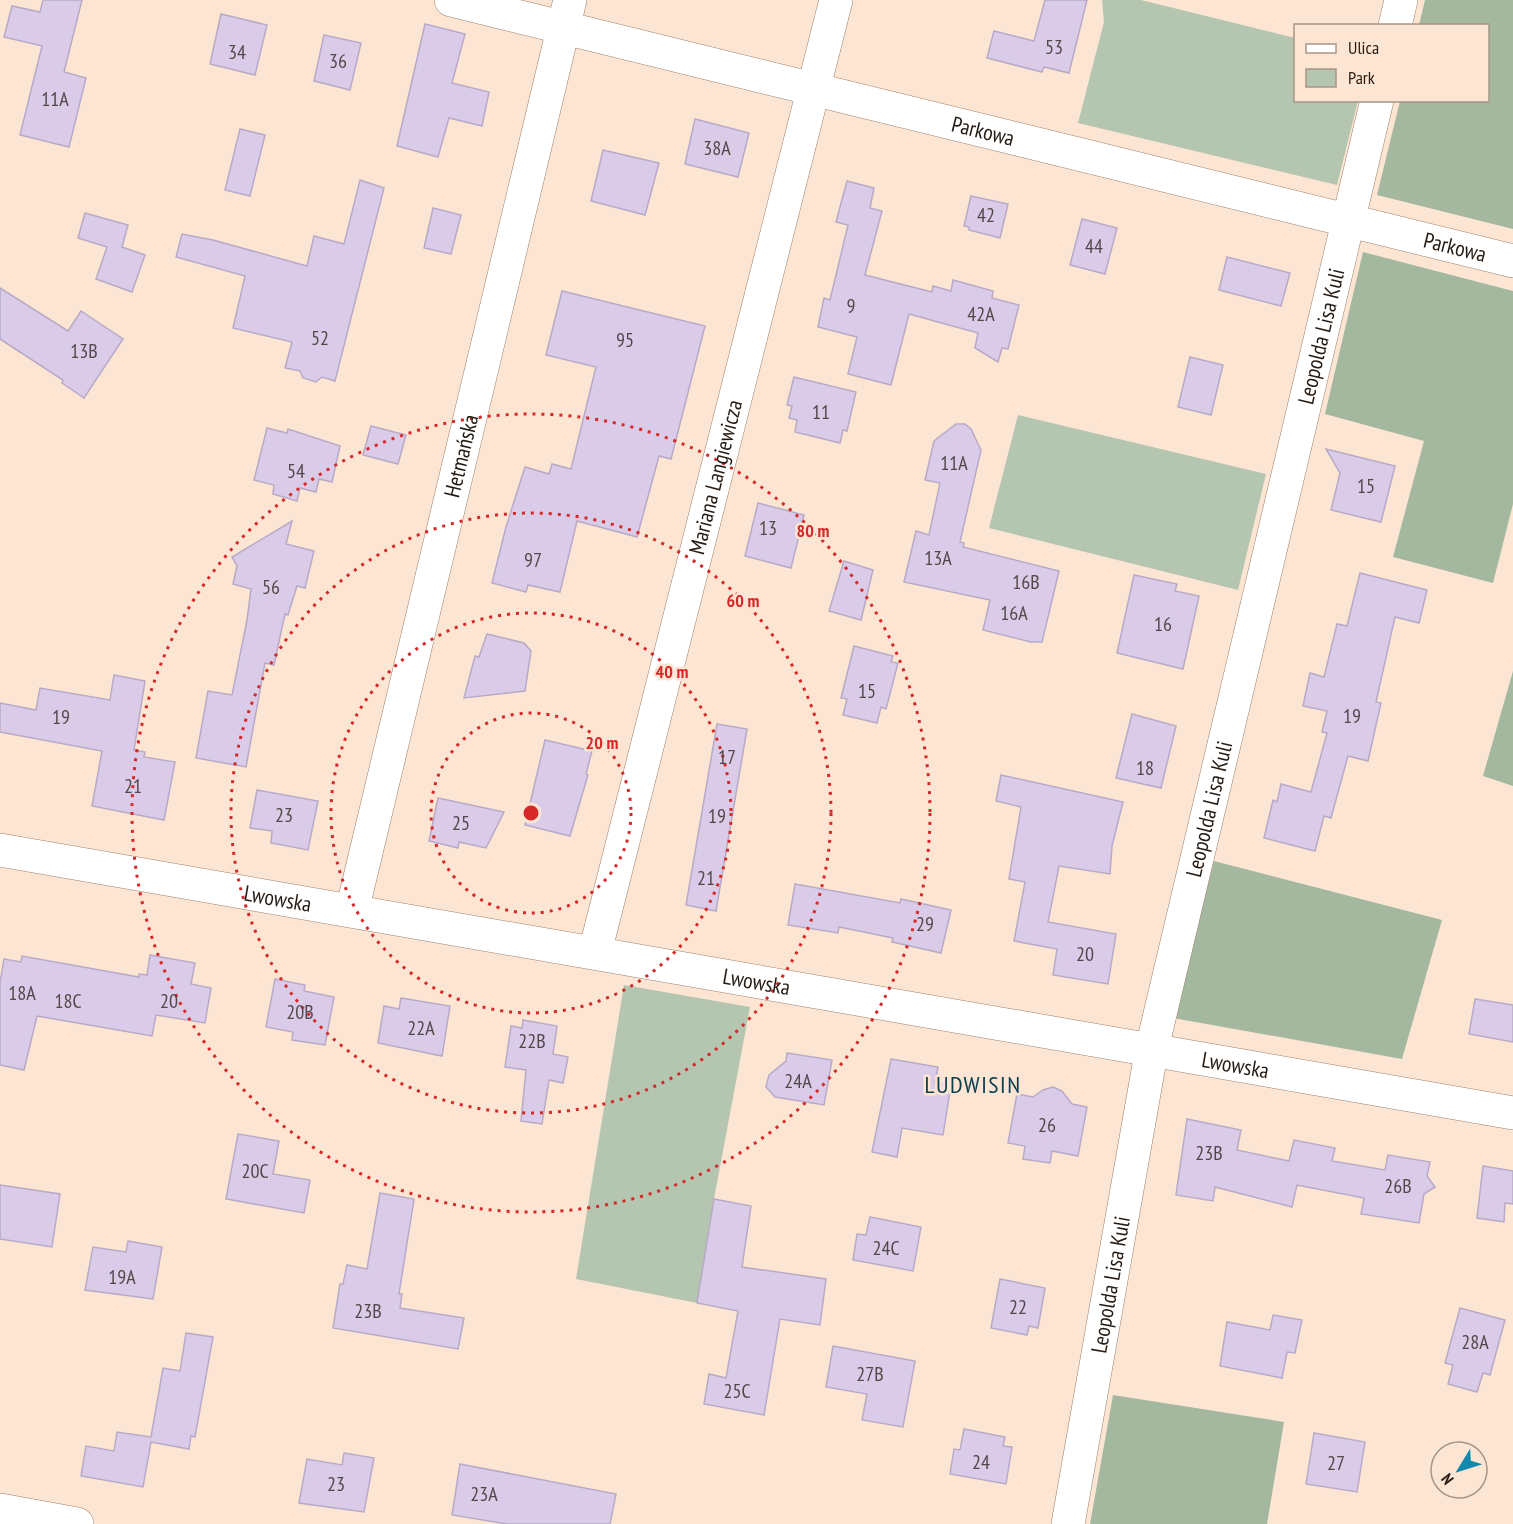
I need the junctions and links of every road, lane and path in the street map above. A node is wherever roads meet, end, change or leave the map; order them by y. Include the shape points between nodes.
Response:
1 (451, 0) edge
2 (836, 0) edge
3 (1401, 0) edge
4 (567, 14) edge
5 (1395, 24) edge
6 (814, 88) junction
7 (1376, 102) edge
8 (1347, 220) junction
9 (1513, 261) edge
10 (0, 850) edge
11 (352, 911) junction
12 (596, 952) junction
13 (1152, 1048) junction
14 (1513, 1113) edge
15 (0, 1510) edge
16 (77, 1524) edge
17 (1068, 1524) edge

1 - 4 street, Parkowa
2 - 6 street, Mariana Langiewicza
3 - 5 street
4 - 6 street, Parkowa
4 - 11 street, Hetmańska
6 - 8 street, Parkowa
6 - 12 street, Mariana Langiewicza
7 - 8 street, Leopolda Lisa Kuli
8 - 9 street, Parkowa
8 - 13 street, Leopolda Lisa Kuli
10 - 11 street, Lwowska
11 - 12 street, Lwowska
12 - 13 street, Lwowska
13 - 14 street, Lwowska
13 - 17 street, Leopolda Lisa Kuli
15 - 16 street

